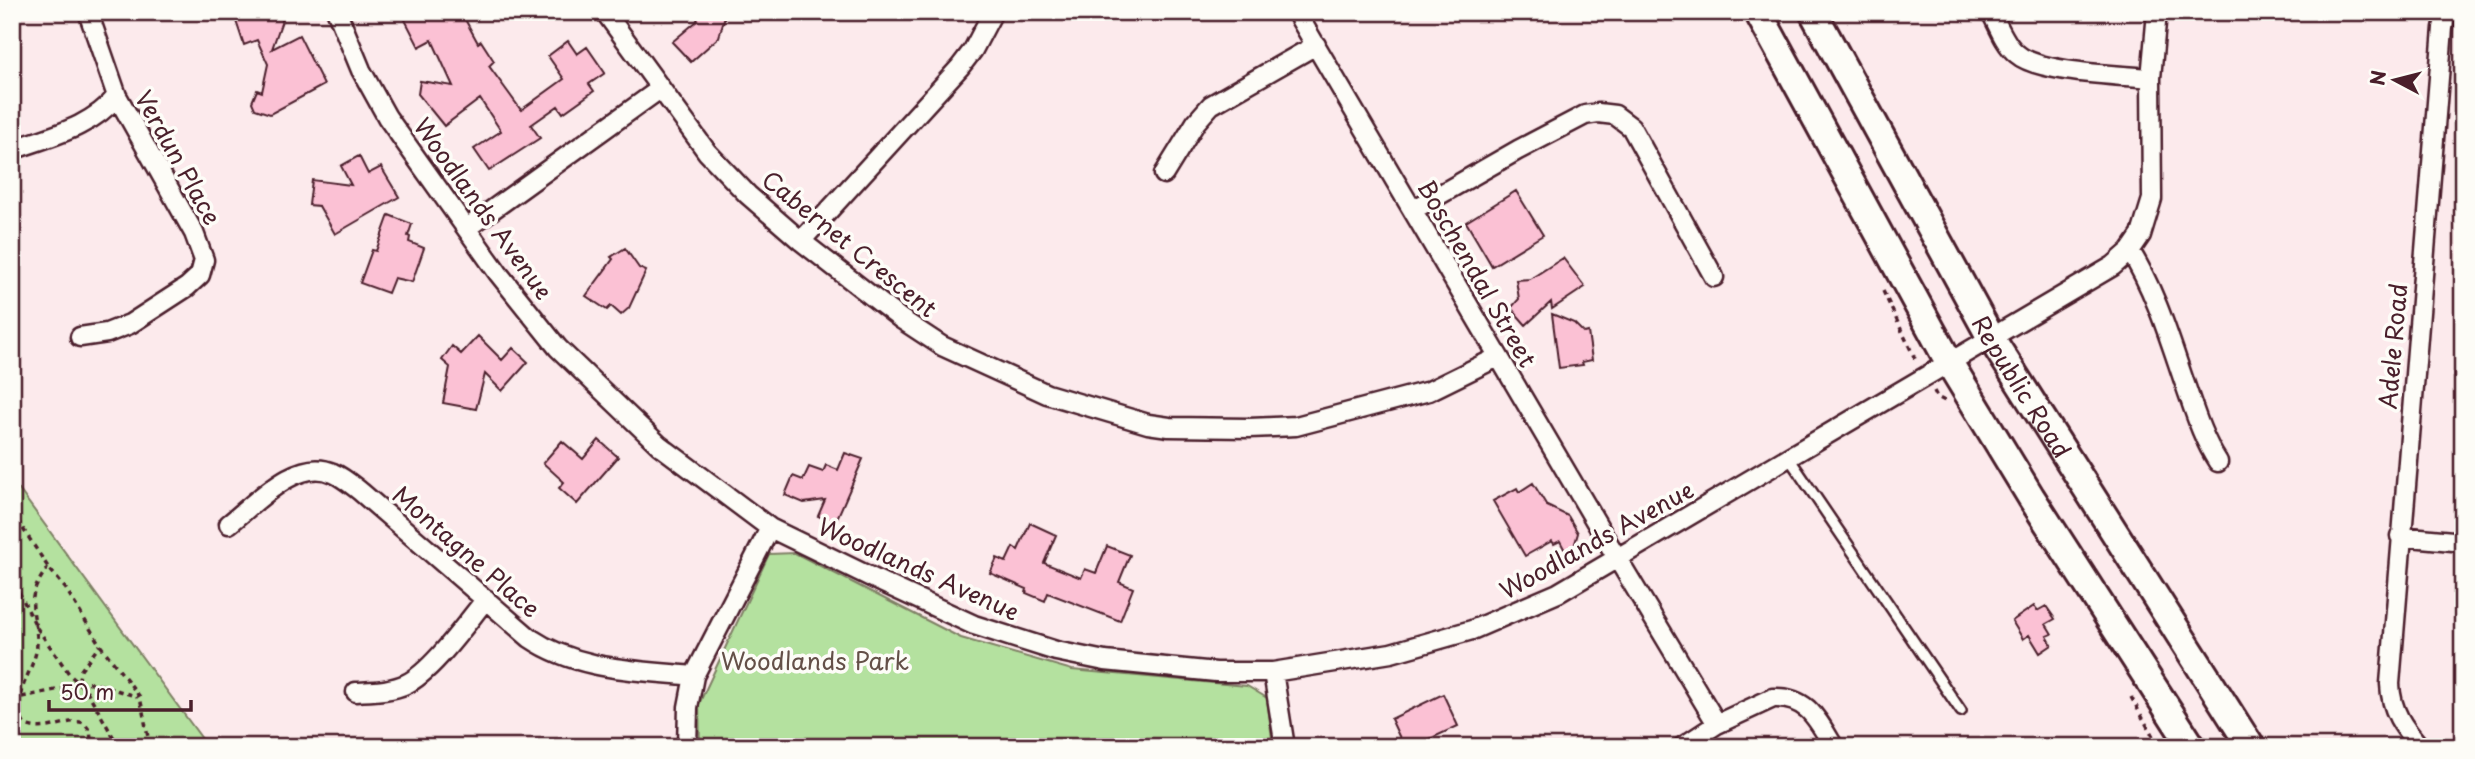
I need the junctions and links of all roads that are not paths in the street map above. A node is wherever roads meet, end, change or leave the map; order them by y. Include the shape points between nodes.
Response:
1 (88, 12) edge
2 (337, 12) edge
3 (605, 12) edge
4 (993, 12) edge
5 (1296, 12) edge
6 (1758, 12) edge
7 (1813, 12) edge
8 (1991, 12) edge
9 (2157, 12) edge
10 (2447, 12) edge
11 (1316, 45) junction
12 (2151, 78) junction
13 (660, 89) junction
14 (117, 96) junction
15 (12, 149) edge
16 (1164, 174) dead end
17 (1413, 210) junction
18 (467, 228) junction
19 (801, 241) junction
20 (2130, 251) junction
21 (1714, 277) dead end
22 (80, 337) dead end
23 (1991, 338) junction
24 (1498, 357) junction
25 (1950, 364) junction
26 (1789, 458) junction
27 (2218, 462) dead end
28 (229, 524) dead end
29 (770, 528) junction
30 (2400, 536) junction
31 (2463, 542) edge
32 (1617, 558) junction
33 (486, 600) junction
34 (1273, 672) junction
35 (694, 676) junction
36 (356, 692) dead end
37 (1961, 711) dead end
38 (1717, 724) junction
39 (687, 747) edge
40 (1285, 747) edge
41 (1682, 747) edge
42 (1834, 747) edge
43 (2192, 747) edge
44 (2251, 747) edge
45 (2420, 747) edge

1 - 14 street, Verdun Place
2 - 18 street, Woodlands Avenue via 387,117
3 - 13 street, Cabernet Crescent
4 - 19 street via 960,67
5 - 11 street, Boschendal Street
6 - 25 main road, Republic Road
7 - 23 main road, Republic Road
8 - 12 street via 2015,53 2024,59 2045,66
9 - 12 street
10 - 30 street, Adele Road
11 - 16 street via 1211,105
11 - 17 street, Boschendal Street
12 - 20 street via 2152,199 2141,235
13 - 18 street
13 - 19 street, Cabernet Crescent via 724,171
14 - 15 street via 88,122
14 - 22 street, Verdun Place via 194,233 203,268 187,287 130,324
17 - 21 street via 1585,115 1607,113 1631,127
17 - 24 street, Boschendal Street
18 - 29 street, Woodlands Avenue via 558,348 659,445
19 - 24 street, Cabernet Crescent via 942,346 1047,394 1148,424 1296,426 1429,391
20 - 23 street, Woodlands Avenue via 2113,266
20 - 27 street via 2146,280 2205,439
23 - 25 street, Woodlands Avenue
23 - 44 main road, Republic Road
24 - 32 street, Boschendal Street
25 - 26 street, Woodlands Avenue
25 - 43 main road, Republic Road
26 - 32 street, Woodlands Avenue
26 - 37 lane
28 - 33 street, Montagne Place via 290,475 333,472
29 - 34 street, Woodlands Avenue via 974,625 1056,651 1166,668
29 - 35 street
30 - 31 street
30 - 45 street, Adele Road via 2390,684 2393,709
32 - 34 street, Woodlands Avenue via 1558,593 1472,630 1391,653
32 - 38 street, Boschendal Street
33 - 35 street, Montagne Place via 530,638 571,660
33 - 36 street via 408,683
34 - 40 street
35 - 39 street
38 - 41 street
38 - 42 street via 1773,698 1790,699 1811,710

